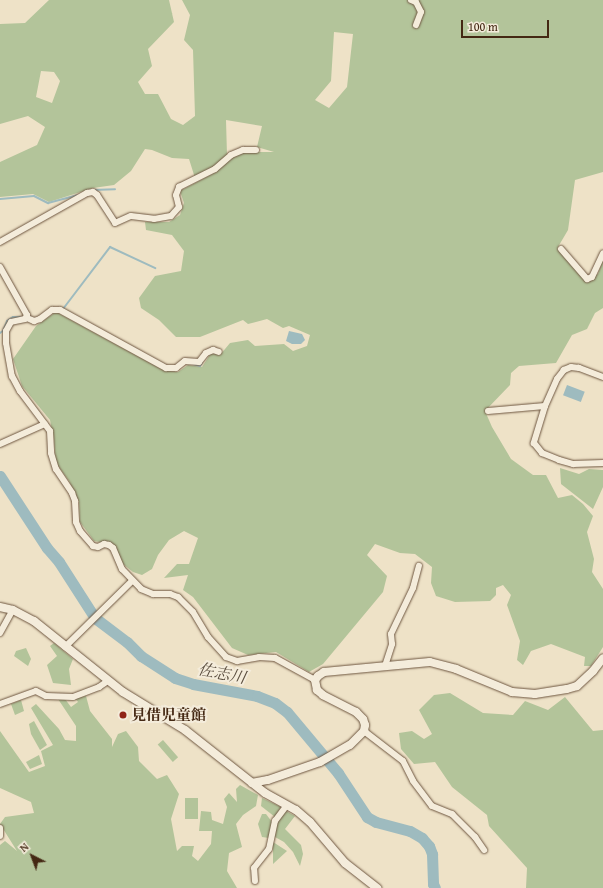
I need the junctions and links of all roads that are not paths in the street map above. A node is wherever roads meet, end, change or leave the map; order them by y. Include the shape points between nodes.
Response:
1 (411, 0) edge
2 (416, 25) dead end
3 (256, 150) dead end
4 (0, 242) edge
5 (561, 249) dead end
6 (603, 253) edge
7 (0, 267) edge
8 (27, 318) junction
9 (219, 352) dead end
10 (603, 376) edge
11 (545, 406) junction
12 (488, 411) dead end
13 (45, 424) junction
14 (0, 444) edge
15 (603, 464) edge
16 (419, 566) dead end
17 (132, 581) junction
18 (0, 607) edge
19 (13, 610) junction
20 (0, 633) edge
21 (65, 646) junction
22 (603, 658) edge
23 (385, 666) junction
24 (315, 680) junction
25 (108, 681) junction
26 (0, 704) edge
27 (364, 731) junction
28 (252, 782) junction
29 (287, 805) junction
30 (0, 828) edge
31 (0, 836) edge
32 (484, 850) dead end
33 (254, 881) dead end
34 (377, 888) edge

1 - 2 street via 416,2 421,12
3 - 4 street via 243,150 231,155 216,169 180,187 176,195 179,207 171,216 154,219 131,216 115,223 93,192
5 - 6 street via 587,279 592,277
7 - 8 street via 27,313
8 - 9 street via 34,321 52,310 60,310 166,368 176,368 185,361 199,362 206,353 213,350
8 - 13 street via 11,322 6,331 6,343 12,376
10 - 11 street via 579,368 571,367 564,370 556,379
11 - 12 street
11 - 15 street via 534,438 534,443 542,453 573,464
13 - 14 street
13 - 17 street via 50,431 51,453 56,469 75,501 76,522 80,531 92,546 104,544 113,548 117,562
16 - 23 street via 414,588 391,634 392,644
17 - 21 street
17 - 24 street via 147,593 178,597 193,612 208,637 226,657 237,661 260,657 275,658
18 - 19 street
19 - 20 street
19 - 21 street via 34,621
21 - 25 street
22 - 23 street via 577,686 534,694 512,692 435,663
23 - 24 street via 324,672
24 - 27 street via 317,690 323,695 356,712 363,719
25 - 26 street via 73,697 46,696 36,691
25 - 28 street via 185,730
27 - 28 street via 350,745 320,762 273,778
27 - 32 street via 403,761 413,781 432,806 452,814
28 - 29 street via 265,793
29 - 33 street via 276,821 269,849 254,868
29 - 34 street via 310,822 349,867
30 - 31 street

